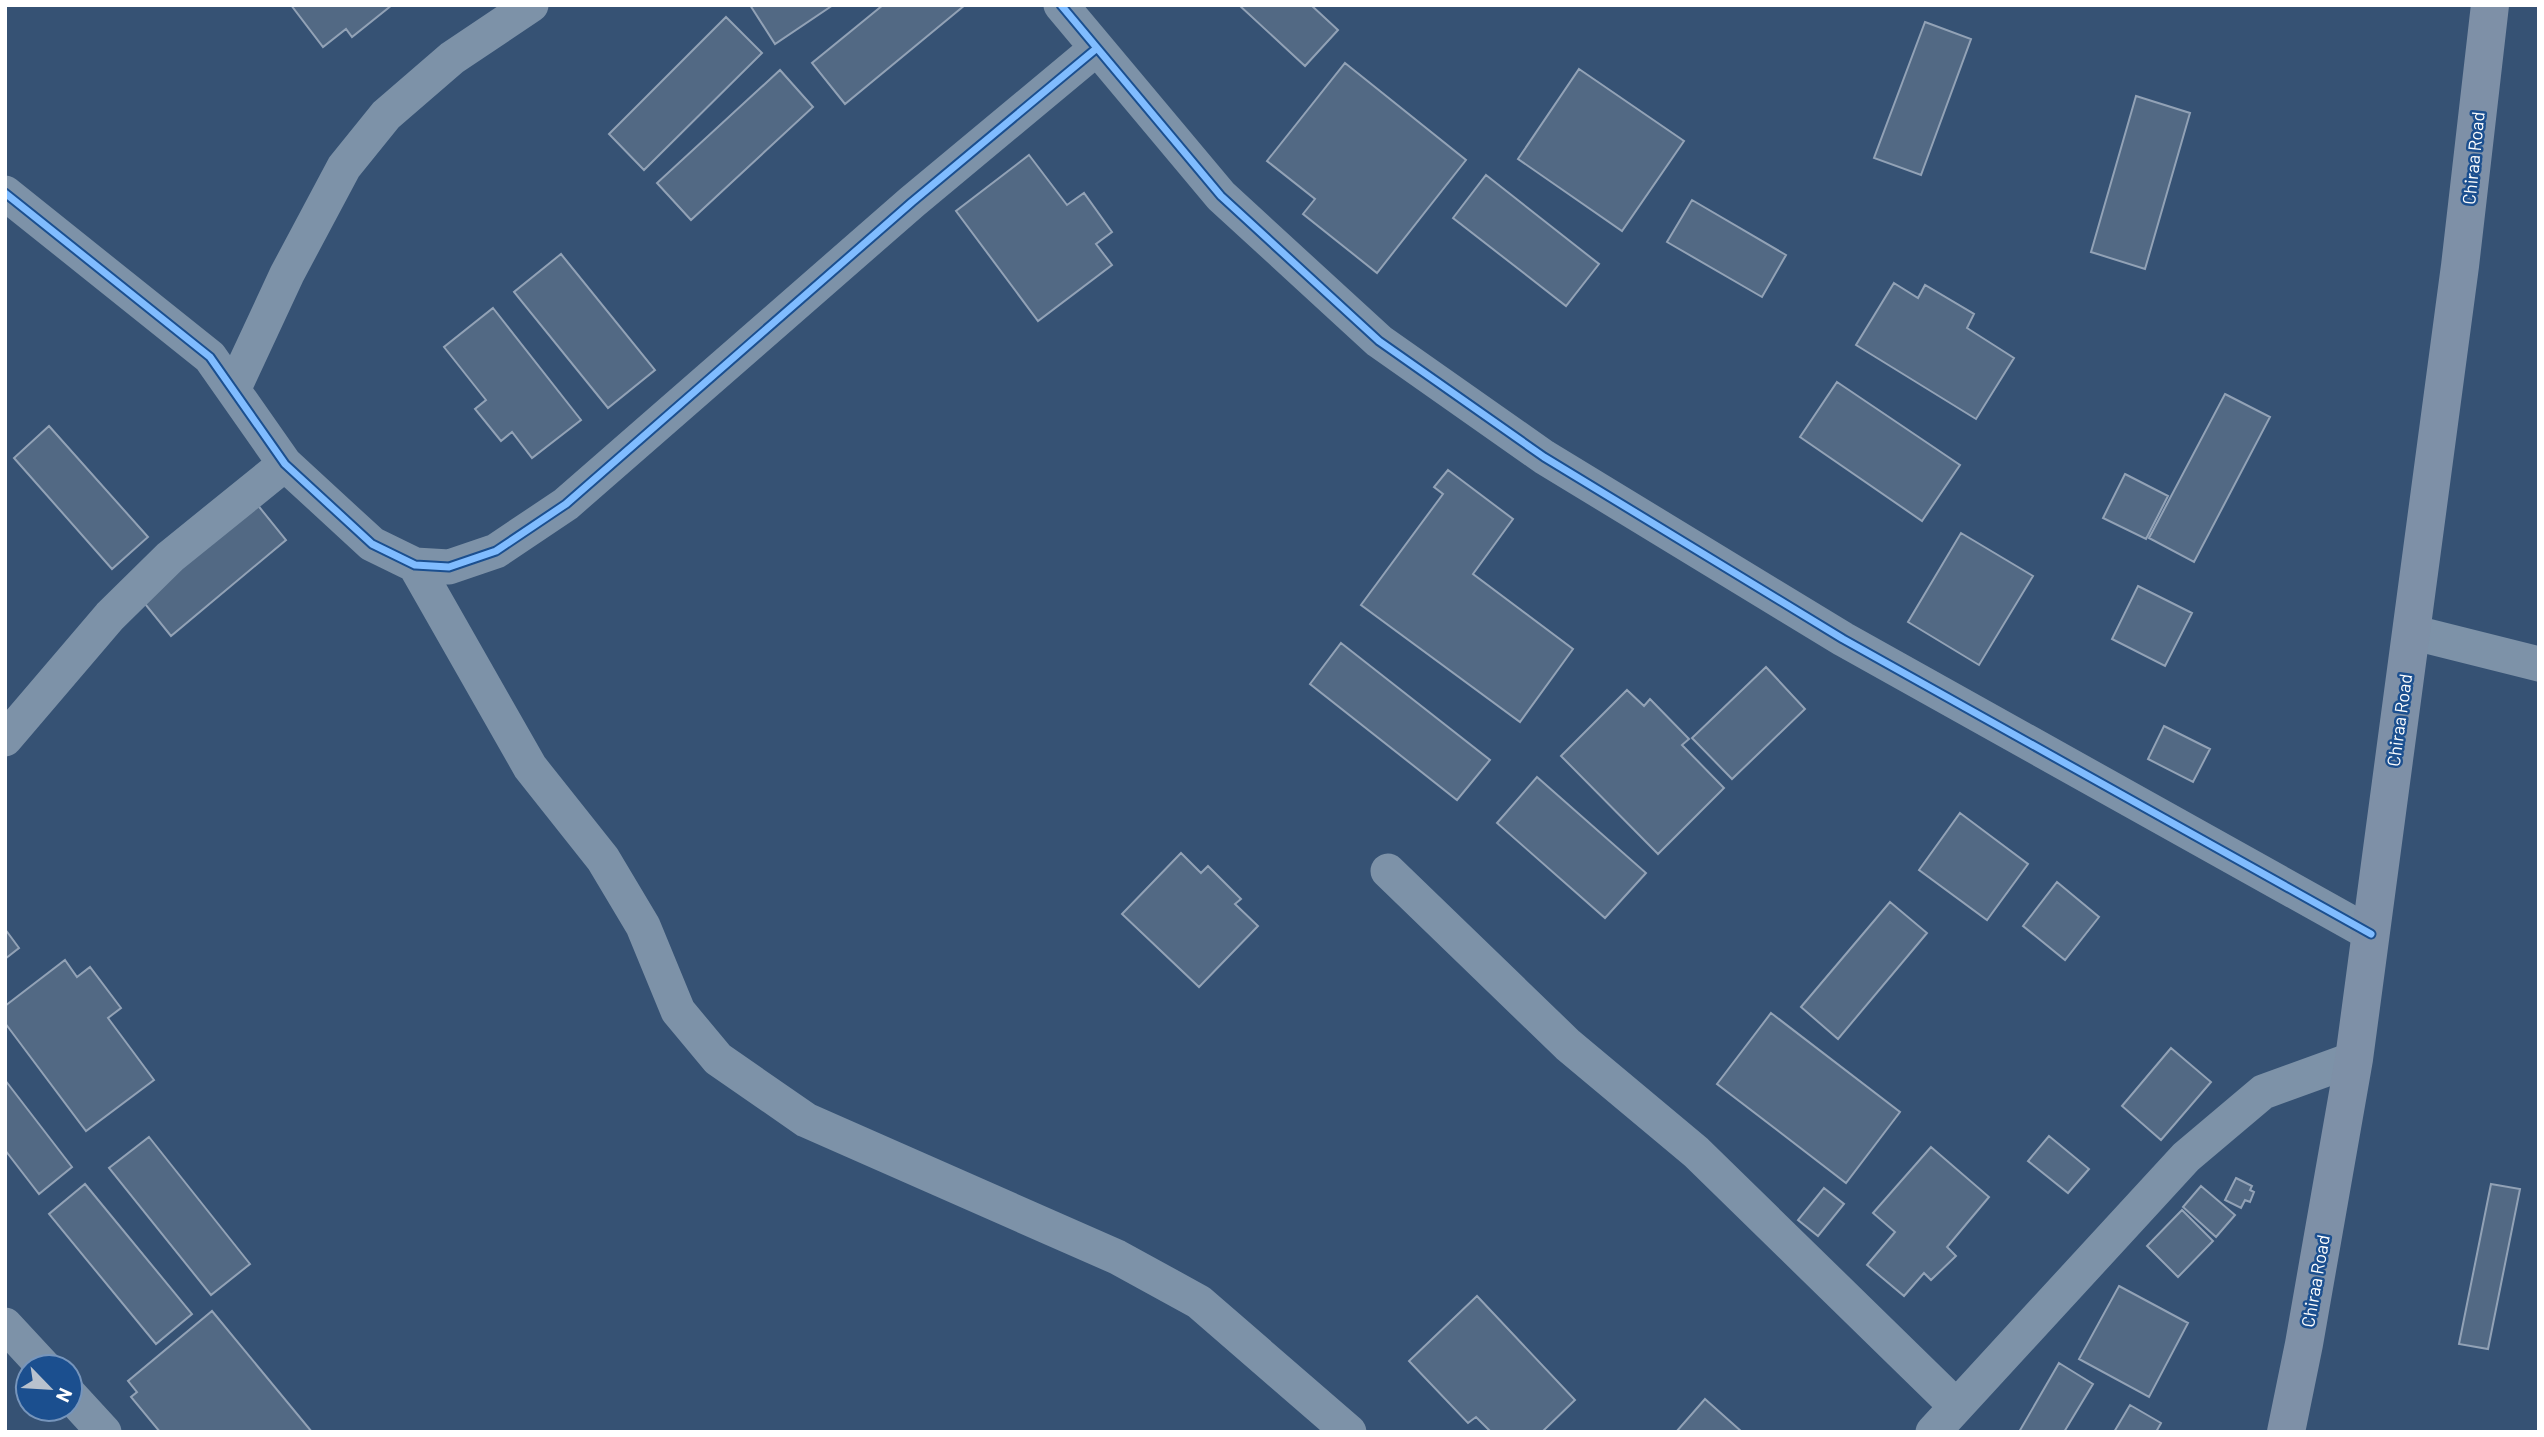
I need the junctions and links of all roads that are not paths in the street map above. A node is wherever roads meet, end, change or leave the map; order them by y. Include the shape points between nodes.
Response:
1 (531, 5) edge
2 (1061, 5) edge
3 (2490, 5) edge
4 (1097, 48) junction
5 (5, 193) edge
6 (234, 388) junction
7 (285, 464) junction
8 (415, 565) junction
9 (2411, 632) junction
10 (2539, 664) edge
11 (5, 739) edge
12 (1388, 871) dead end
13 (2371, 934) junction
14 (2354, 1059) junction
15 (5, 1325) edge
16 (31, 1353) edge
17 (1955, 1405) junction
18 (84, 1410) edge
19 (104, 1432) edge
20 (1349, 1432) edge
21 (1933, 1432) edge
22 (2286, 1432) edge

1 - 6 street via 452,58 386,115 344,167
2 - 4 street
3 - 9 highway, Chiraa Road
4 - 8 street via 912,202 566,504 496,551 449,567
4 - 13 street via 1221,196 1349,314 1379,341 1544,457 1843,639
5 - 6 street via 211,357
6 - 7 street
7 - 8 street via 372,544
7 - 11 street via 170,558 120,606
8 - 20 street via 530,767 603,859 643,926 678,1011 718,1059 806,1120 1117,1257 1199,1302
9 - 10 street
9 - 13 highway, Chiraa Road
12 - 17 street via 1569,1045 1696,1152
13 - 14 highway, Chiraa Road
14 - 17 street via 2263,1092 2186,1157
14 - 22 highway, Chiraa Road
15 - 16 street
17 - 21 street
18 - 19 street

